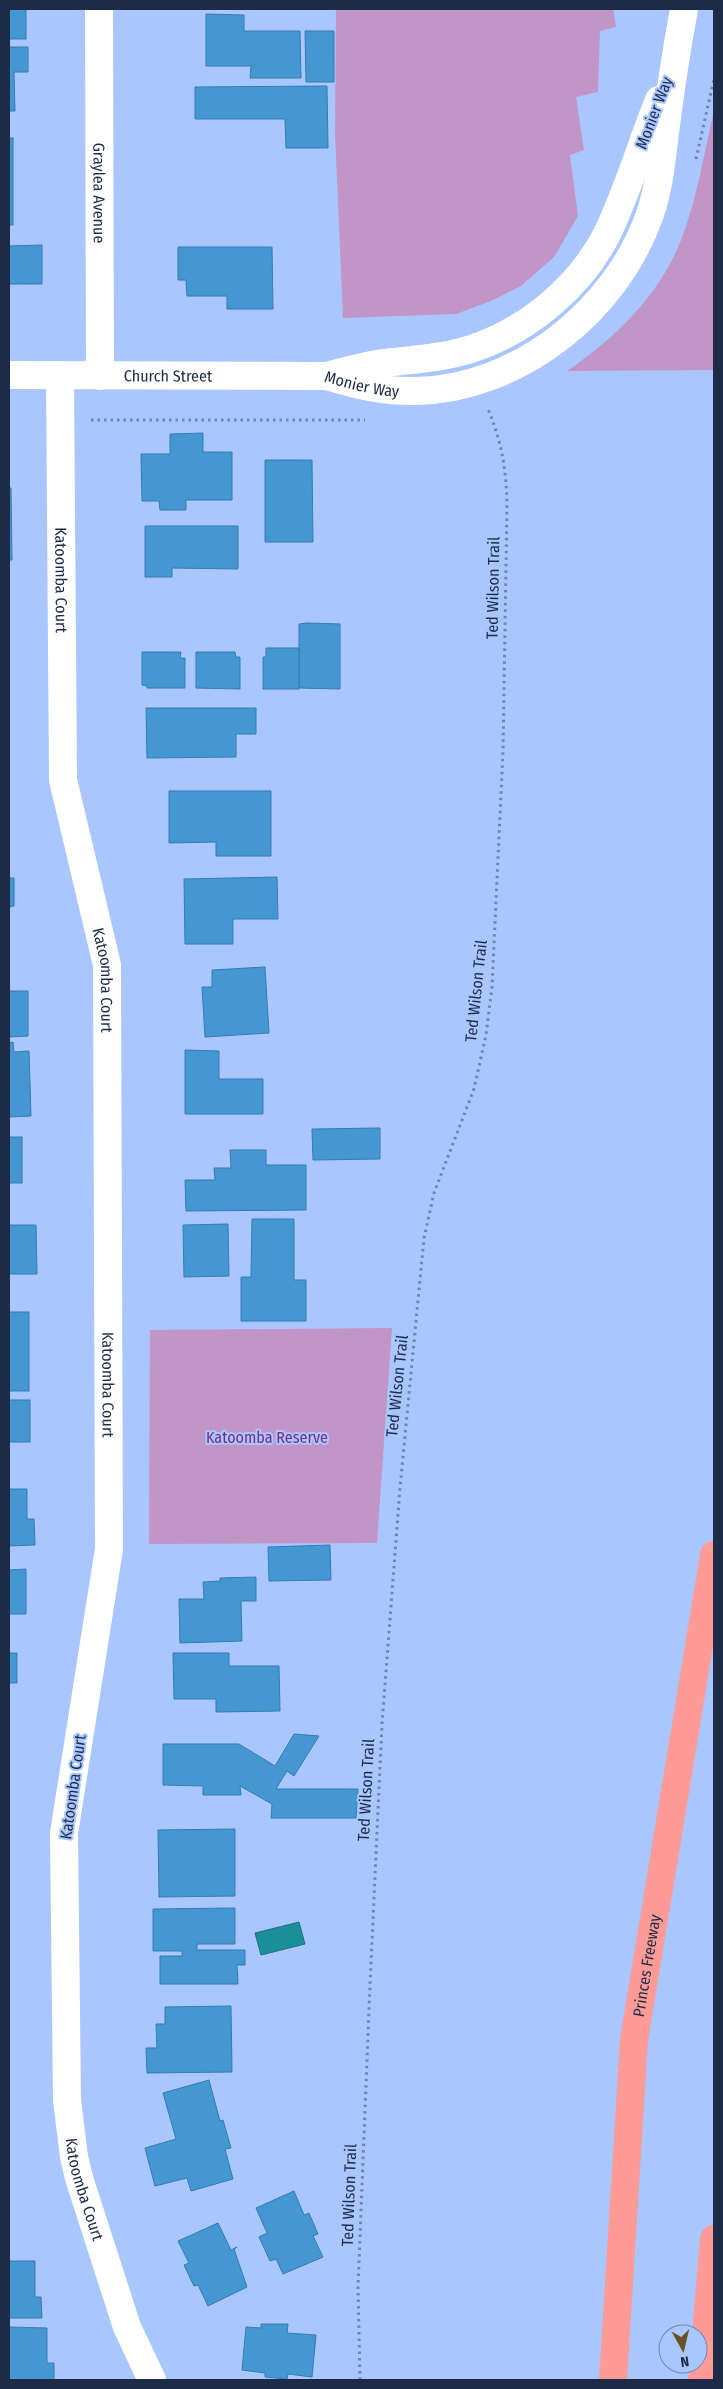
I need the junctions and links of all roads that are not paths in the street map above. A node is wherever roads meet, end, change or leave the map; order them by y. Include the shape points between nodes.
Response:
1 (99, 9) edge
2 (684, 9) edge
3 (9, 375) edge
4 (60, 376) junction
5 (100, 376) junction
6 (327, 376) joint
7 (714, 1555) edge
8 (714, 2239) edge
9 (152, 2380) edge
10 (613, 2380) edge
11 (702, 2380) edge

1 - 5 street, Graylea Avenue
2 - 6 street, Monier Way via 675,58 606,236 579,274 553,302 520,326 473,349 438,357 364,366
3 - 4 street, Church Street
4 - 5 street, Church Street
4 - 9 street, Katoomba Court via 63,780 107,965 109,1549 64,1833 67,2100 79,2178 127,2327
5 - 6 street, Church Street
7 - 10 highway, Princes Freeway via 634,2040
8 - 11 highway

